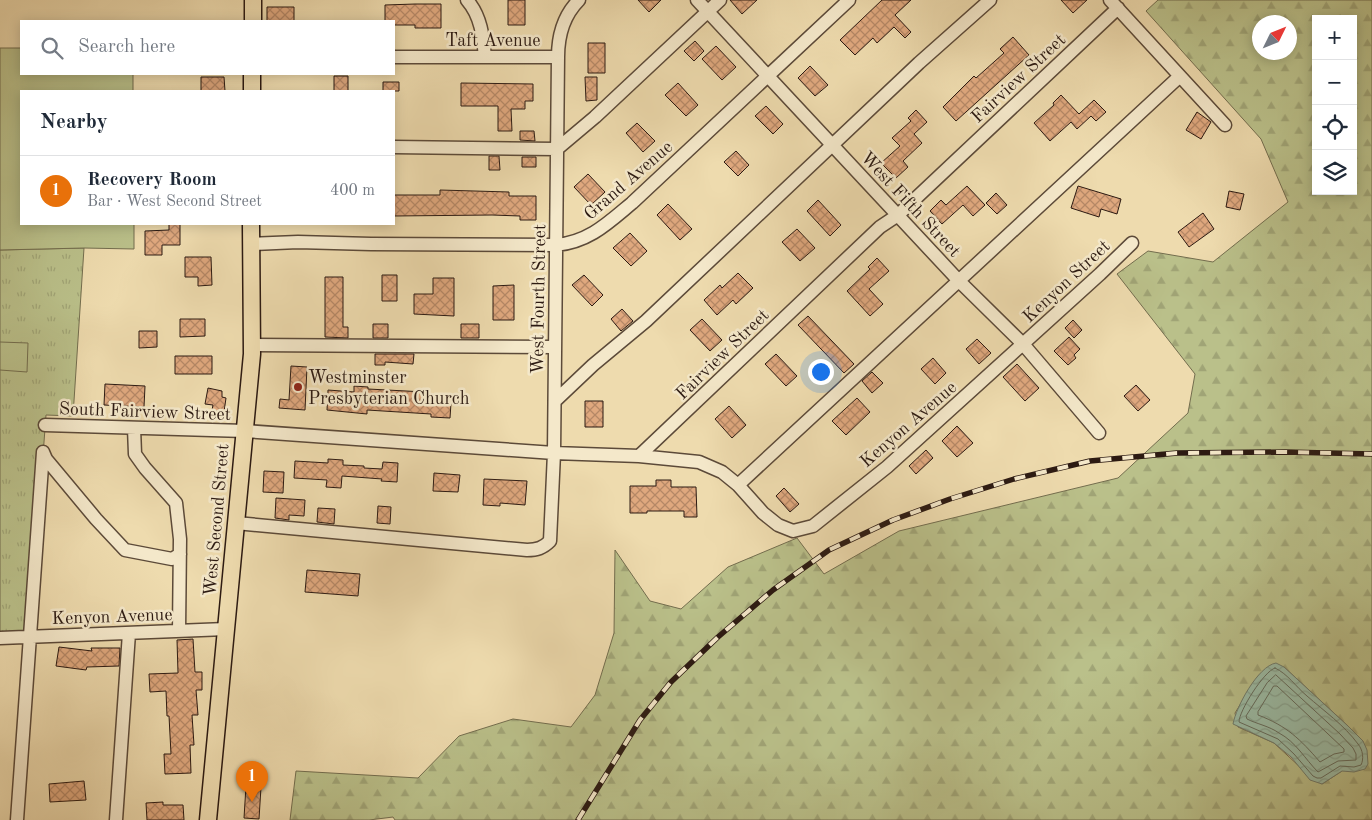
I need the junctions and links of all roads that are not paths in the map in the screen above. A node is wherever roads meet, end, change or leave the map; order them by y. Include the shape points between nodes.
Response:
1 (253, 0) edge
2 (466, 0) edge
3 (579, 0) edge
4 (697, 0) edge
5 (720, 0) edge
6 (849, 0) edge
7 (990, 0) edge
8 (1114, 4) edge
9 (708, 12) junction
10 (253, 20) edge
11 (395, 57) edge
12 (484, 57) junction
13 (558, 57) junction
14 (252, 75) edge
15 (768, 75) junction
16 (1180, 76) junction
17 (252, 90) edge
18 (1226, 125) dead end
19 (833, 145) junction
20 (395, 147) edge
21 (557, 149) junction
22 (898, 215) junction
23 (251, 225) edge
24 (1132, 242) dead end
25 (252, 244) junction
26 (556, 245) junction
27 (959, 281) junction
28 (1023, 344) junction
29 (252, 345) junction
30 (556, 347) junction
31 (555, 401) junction
32 (45, 425) dead end
33 (134, 428) junction
34 (245, 431) junction
35 (1099, 433) dead end
36 (554, 453) junction
37 (639, 456) junction
38 (738, 485) junction
39 (236, 523) junction
40 (180, 554) junction
41 (226, 629) junction
42 (179, 631) junction
43 (129, 633) junction
44 (30, 637) junction
45 (0, 638) edge
46 (18, 820) edge
47 (116, 820) edge
48 (208, 820) edge

1 - 10 main road
2 - 12 street via 474,8 483,34
3 - 13 street, Taft Avenue via 563,24 558,38
4 - 9 street, West Fifth Street
5 - 9 street
6 - 15 street, Grand Avenue
7 - 19 street
8 - 16 street
8 - 22 street, Fairview Street
9 - 15 street, West Fifth Street
9 - 21 street
11 - 12 street, Taft Avenue
12 - 13 street, Taft Avenue
13 - 21 street, West Fourth Street
14 - 17 main road
15 - 19 street, West Fifth Street
15 - 26 street, Grand Avenue via 599,232
16 - 18 street
16 - 27 street
19 - 22 street, West Fifth Street
19 - 31 street via 646,321
20 - 21 street
21 - 26 street, West Fourth Street
22 - 27 street, West Fifth Street
22 - 37 street, Fairview Street via 880,227
23 - 25 main road, West Second Street
24 - 28 street, Kenyon Street
25 - 26 street, Grand Avenue
25 - 29 main road, West Second Street
26 - 30 street, West Fourth Street
27 - 28 street, West Fifth Street
27 - 38 street
28 - 35 street, West Fifth Street
28 - 38 street, Kenyon Avenue via 887,467 812,526 793,531 778,525
29 - 30 street
29 - 34 main road, West Second Street
30 - 31 street, West Fourth Street
31 - 36 street, West Fourth Street
32 - 33 street, South Fairview Street
33 - 34 street, South Fairview Street
33 - 40 street via 136,454 176,503
34 - 36 street
34 - 39 main road, West Second Street
36 - 37 street
36 - 39 street, West Fourth Street via 550,542 536,550
37 - 38 street via 699,462 722,472
39 - 41 main road, West Second Street
40 - 42 street
40 - 44 street via 172,559 125,550 43,452
41 - 42 street, Kenyon Avenue
41 - 48 main road, West Second Street
42 - 43 street, Kenyon Avenue
43 - 44 street, Kenyon Avenue
43 - 47 street
44 - 45 street, Kenyon Avenue
44 - 46 street

